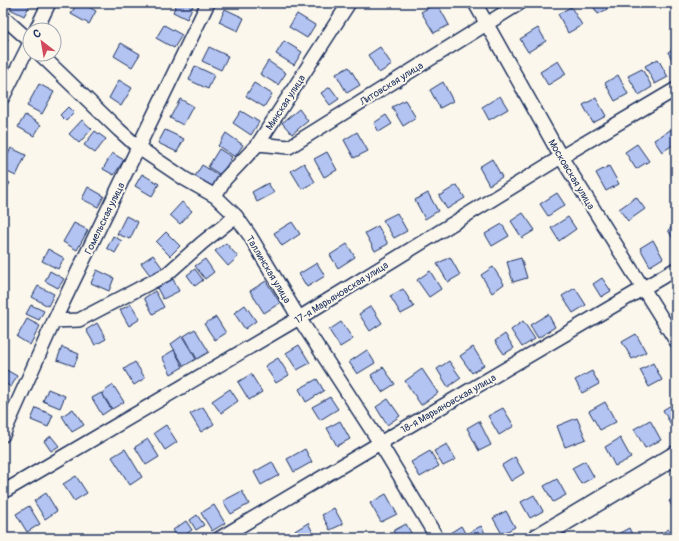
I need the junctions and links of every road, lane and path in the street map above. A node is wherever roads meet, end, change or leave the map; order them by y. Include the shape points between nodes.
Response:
1 (49, 3) edge
2 (208, 3) edge
3 (349, 3) edge
4 (475, 3) edge
5 (520, 3) edge
6 (3, 17) edge
7 (40, 22) edge
8 (487, 23) junction
9 (22, 35) edge
10 (22, 58) edge
11 (48, 62) edge
12 (676, 89) edge
13 (3, 96) edge
14 (258, 144) junction
15 (139, 148) junction
16 (561, 157) junction
17 (215, 196) junction
18 (236, 216) junction
19 (676, 269) edge
20 (643, 289) junction
21 (299, 318) junction
22 (54, 321) junction
23 (676, 341) edge
24 (3, 435) edge
25 (380, 443) junction
26 (676, 455) edge
27 (3, 492) edge
28 (220, 538) edge
29 (437, 538) edge
30 (537, 538) edge

1 - 7 street
2 - 15 street, Гомельская улица
3 - 14 street, Минская улица
4 - 8 street, Московская улица
5 - 8 street, Литовская улица
6 - 9 street
8 - 14 street, Литовская улица via 289,147
8 - 16 street, Московская улица
10 - 13 street
11 - 15 street, Таллинская улица
12 - 16 street, 17-я Марьяновская улица
14 - 17 street, Минская улица via 225,179
15 - 17 street, Таллинская улица
15 - 22 street, Гомельская улица
16 - 20 street, Московская улица
16 - 21 street, 17-я Марьяновская улица
17 - 18 street, Таллинская улица
18 - 21 street, Таллинская улица
18 - 22 street via 167,274 78,320
19 - 20 street, 18-я Марьяновская улица
20 - 23 street, Московская улица
20 - 25 street, 18-я Марьяновская улица
21 - 25 street, Таллинская улица
21 - 27 street, 17-я Марьяновская улица
22 - 24 street, Гомельская улица
25 - 28 street, 18-я Марьяновская улица
25 - 29 street, Таллинская улица
26 - 30 street

